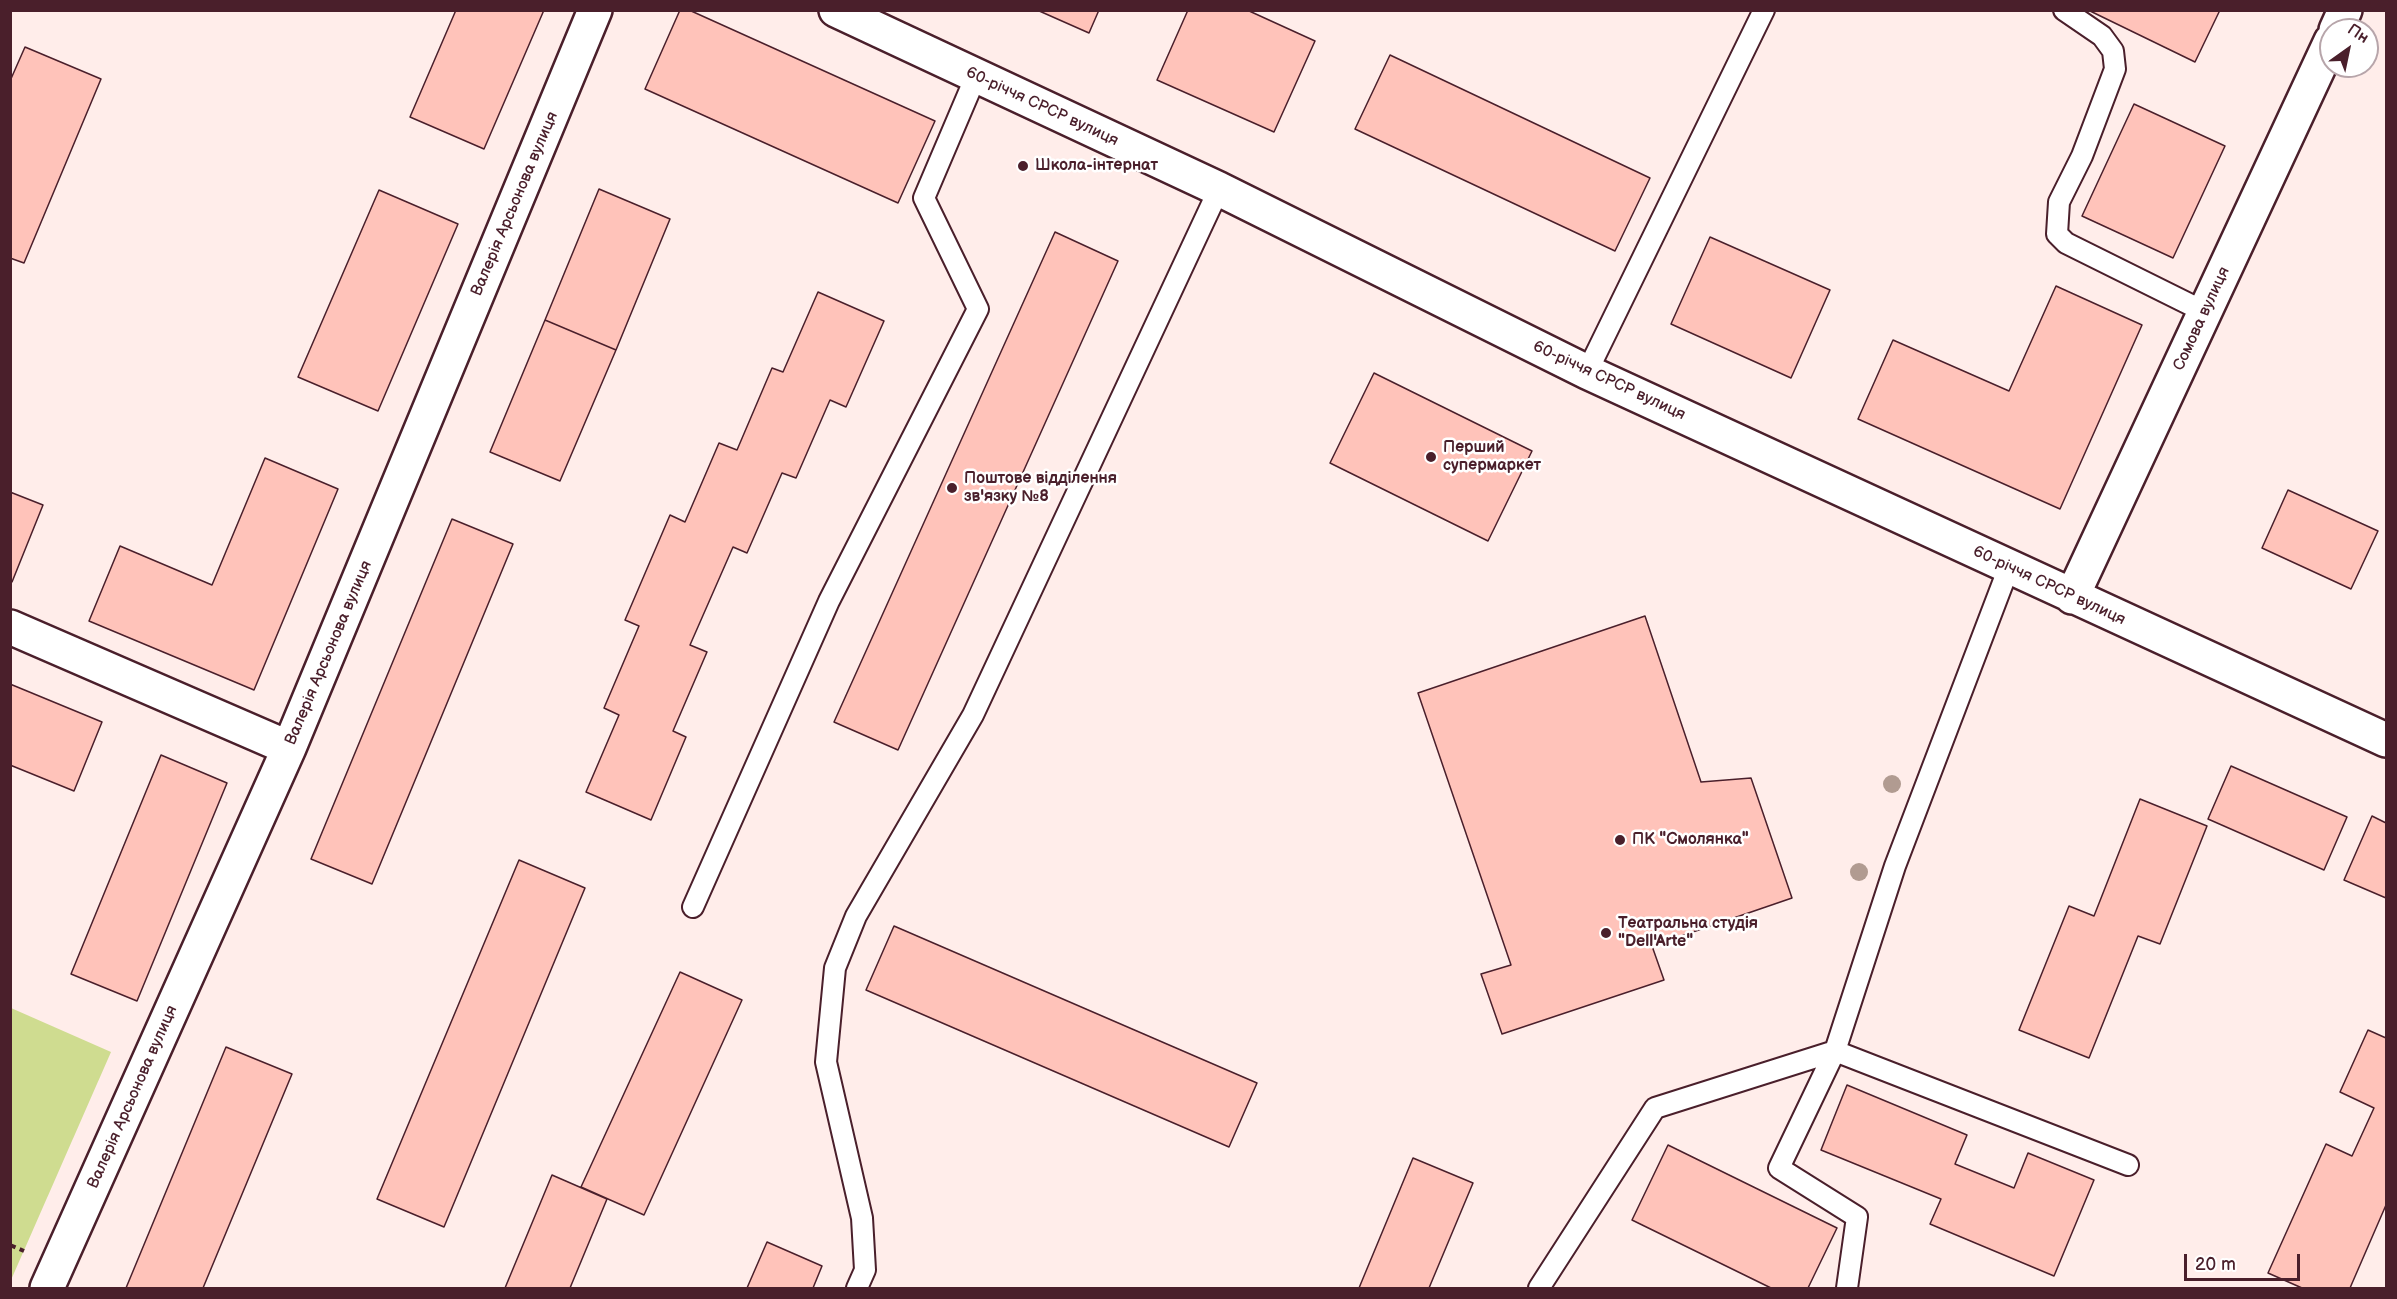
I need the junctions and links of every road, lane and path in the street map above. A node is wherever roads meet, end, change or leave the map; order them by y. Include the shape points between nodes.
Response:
1 (595, 10) edge
2 (836, 10) edge
3 (1764, 10) edge
4 (2064, 10) edge
5 (2319, 67) edge
6 (975, 76) junction
7 (1219, 189) junction
8 (2205, 312) junction
9 (1587, 372) junction
10 (2009, 567) junction
11 (2072, 597) junction
12 (10, 627) edge
13 (2386, 740) edge
14 (289, 748) junction
15 (693, 907) dead end
16 (1835, 1052) junction
17 (2128, 1166) dead end
18 (47, 1288) edge
19 (857, 1288) edge
20 (1539, 1288) edge
21 (1847, 1288) edge

1 - 14 street, Валерія Арсьонова вулиця
2 - 6 street, 60-річчя СРСР вулиця
3 - 9 lane
4 - 8 lane via 2102,36 2113,51 2115,69 2082,156 2059,202 2057,234 2066,243
5 - 8 street, Сомова вулиця
6 - 7 street, 60-річчя СРСР вулиця
6 - 15 lane via 924,198 978,309 830,601
7 - 9 street, 60-річчя СРСР вулиця
7 - 19 lane via 973,715 856,916 835,968 826,1062 862,1218 865,1270
8 - 11 street, Сомова вулиця
9 - 10 street, 60-річчя СРСР вулиця
10 - 11 street, 60-річчя СРСР вулиця
10 - 16 lane via 1895,866
11 - 13 street, 60-річчя СРСР вулиця
12 - 14 street
14 - 18 street, Валерія Арсьонова вулиця
16 - 17 lane
16 - 20 lane via 1655,1108
16 - 21 lane via 1779,1168 1857,1217

